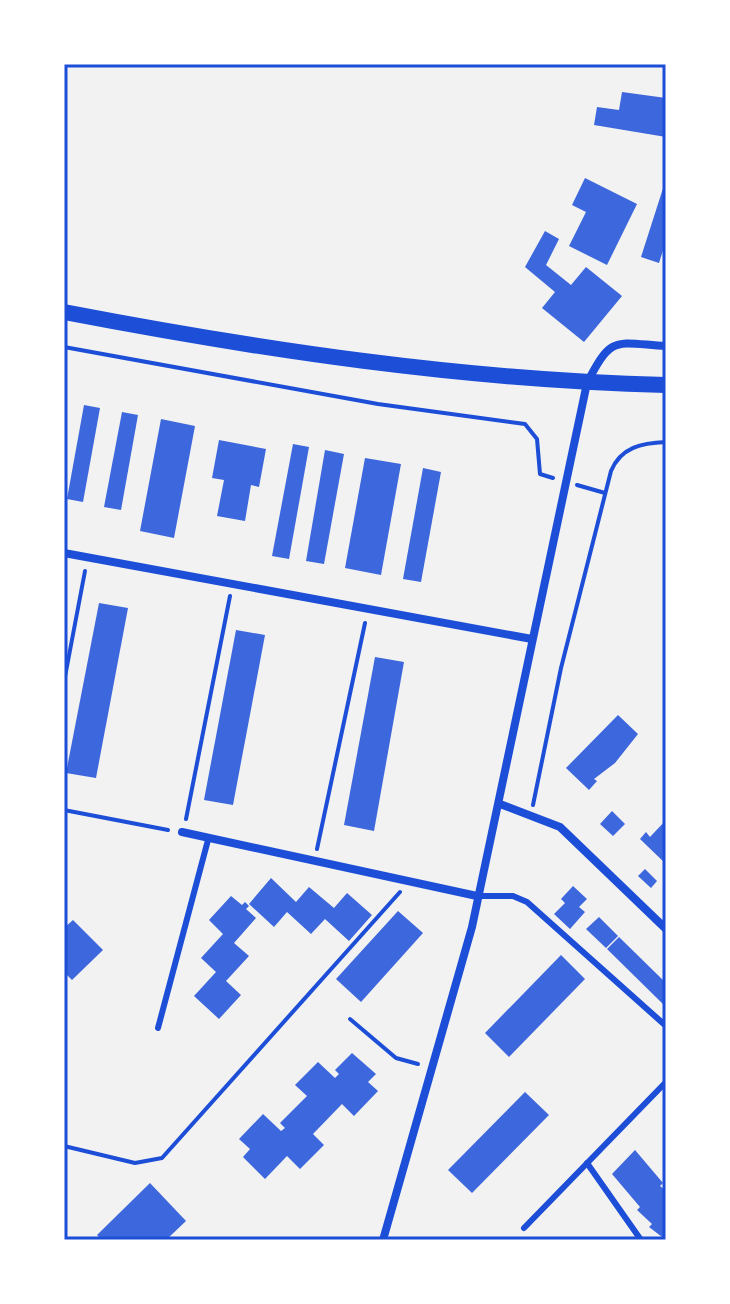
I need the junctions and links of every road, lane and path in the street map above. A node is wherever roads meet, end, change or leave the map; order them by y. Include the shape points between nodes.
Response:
1 (64, 312) edge
2 (666, 346) edge
3 (64, 347) edge
4 (587, 383) junction
5 (666, 385) edge
6 (666, 442) edge
7 (567, 482) junction
8 (605, 493) junction
9 (64, 553) edge
10 (88, 557) junction
11 (232, 585) junction
12 (368, 608) junction
13 (532, 639) junction
14 (64, 682) edge
15 (500, 804) junction
16 (64, 810) edge
17 (531, 814) junction
18 (182, 832) junction
19 (208, 840) junction
20 (314, 859) junction
21 (410, 881) junction
22 (477, 896) junction
23 (666, 929) edge
24 (350, 1019) dead end
25 (666, 1026) edge
26 (158, 1028) dead end
27 (432, 1068) junction
28 (666, 1082) edge
29 (64, 1146) edge
30 (587, 1163) junction
31 (524, 1228) dead end
32 (383, 1240) edge
33 (641, 1240) edge

1 - 4 main road via 365,360
2 - 4 street via 617,343 604,350
3 - 7 path via 378,404 525,424 537,439 540,474
4 - 5 main road
4 - 7 street
6 - 8 path via 626,451 615,462
7 - 8 path
7 - 13 street
8 - 17 path
9 - 10 street
10 - 11 street
10 - 14 path
11 - 12 street
11 - 18 path
12 - 13 street
12 - 20 path
13 - 15 street
15 - 17 street
15 - 22 street
16 - 18 path
17 - 23 street via 560,827
18 - 19 street
19 - 20 street
19 - 26 lane
20 - 21 street
21 - 22 street
21 - 29 path via 162,1158 135,1163
22 - 25 lane via 513,896 527,902
22 - 27 street
24 - 27 path via 396,1058
27 - 32 street
28 - 30 lane
30 - 31 lane
30 - 33 lane

